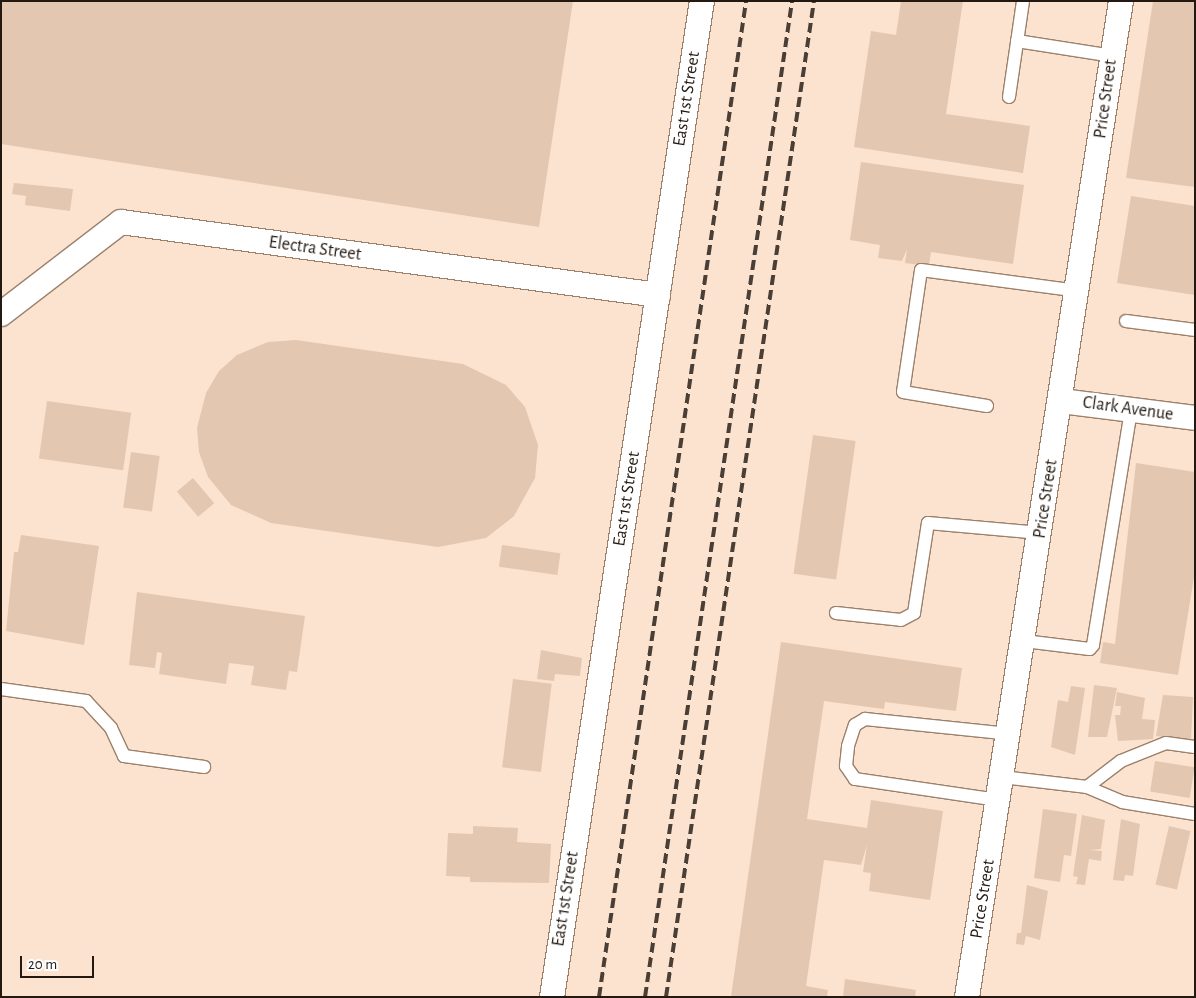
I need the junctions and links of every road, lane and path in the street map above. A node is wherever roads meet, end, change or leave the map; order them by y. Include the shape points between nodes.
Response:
1 (702, 1) edge
2 (1023, 1) edge
3 (1121, 1) edge
4 (1017, 42) junction
5 (1113, 56) junction
6 (1009, 98) dead end
7 (1078, 291) junction
8 (658, 295) junction
9 (1, 314) edge
10 (1126, 321) dead end
11 (1195, 330) edge
12 (1061, 400) junction
13 (986, 406) dead end
14 (1131, 410) junction
15 (1195, 418) edge
16 (1041, 533) junction
17 (836, 613) dead end
18 (1024, 641) junction
19 (1, 689) edge
20 (1009, 734) junction
21 (1195, 747) edge
22 (204, 767) dead end
23 (1087, 788) junction
24 (1000, 789) junction
25 (1195, 814) edge
26 (552, 997) edge
27 (967, 997) edge

1 - 8 street, East 1st Street
2 - 4 lane
3 - 5 street, Price Street
4 - 5 lane
4 - 6 lane
5 - 7 street, Price Street
7 - 12 street, Price Street
7 - 13 lane via 921,270 903,392
8 - 9 street, Electra Street via 121,222
8 - 26 street, East 1st Street
10 - 11 lane
12 - 14 street, Clark Avenue
12 - 16 street, Price Street
14 - 15 street, Clark Avenue
14 - 18 lane via 1093,645 1090,649
16 - 17 lane via 928,523 914,613 901,620
16 - 18 street, Price Street
18 - 20 street, Price Street
19 - 22 lane via 86,701 110,728 124,756
20 - 24 street, Price Street
20 - 24 lane via 865,719 855,725 848,746 846,766 855,779
21 - 23 lane via 1166,743 1121,760
23 - 24 lane
23 - 25 lane via 1122,802
24 - 27 street, Price Street

